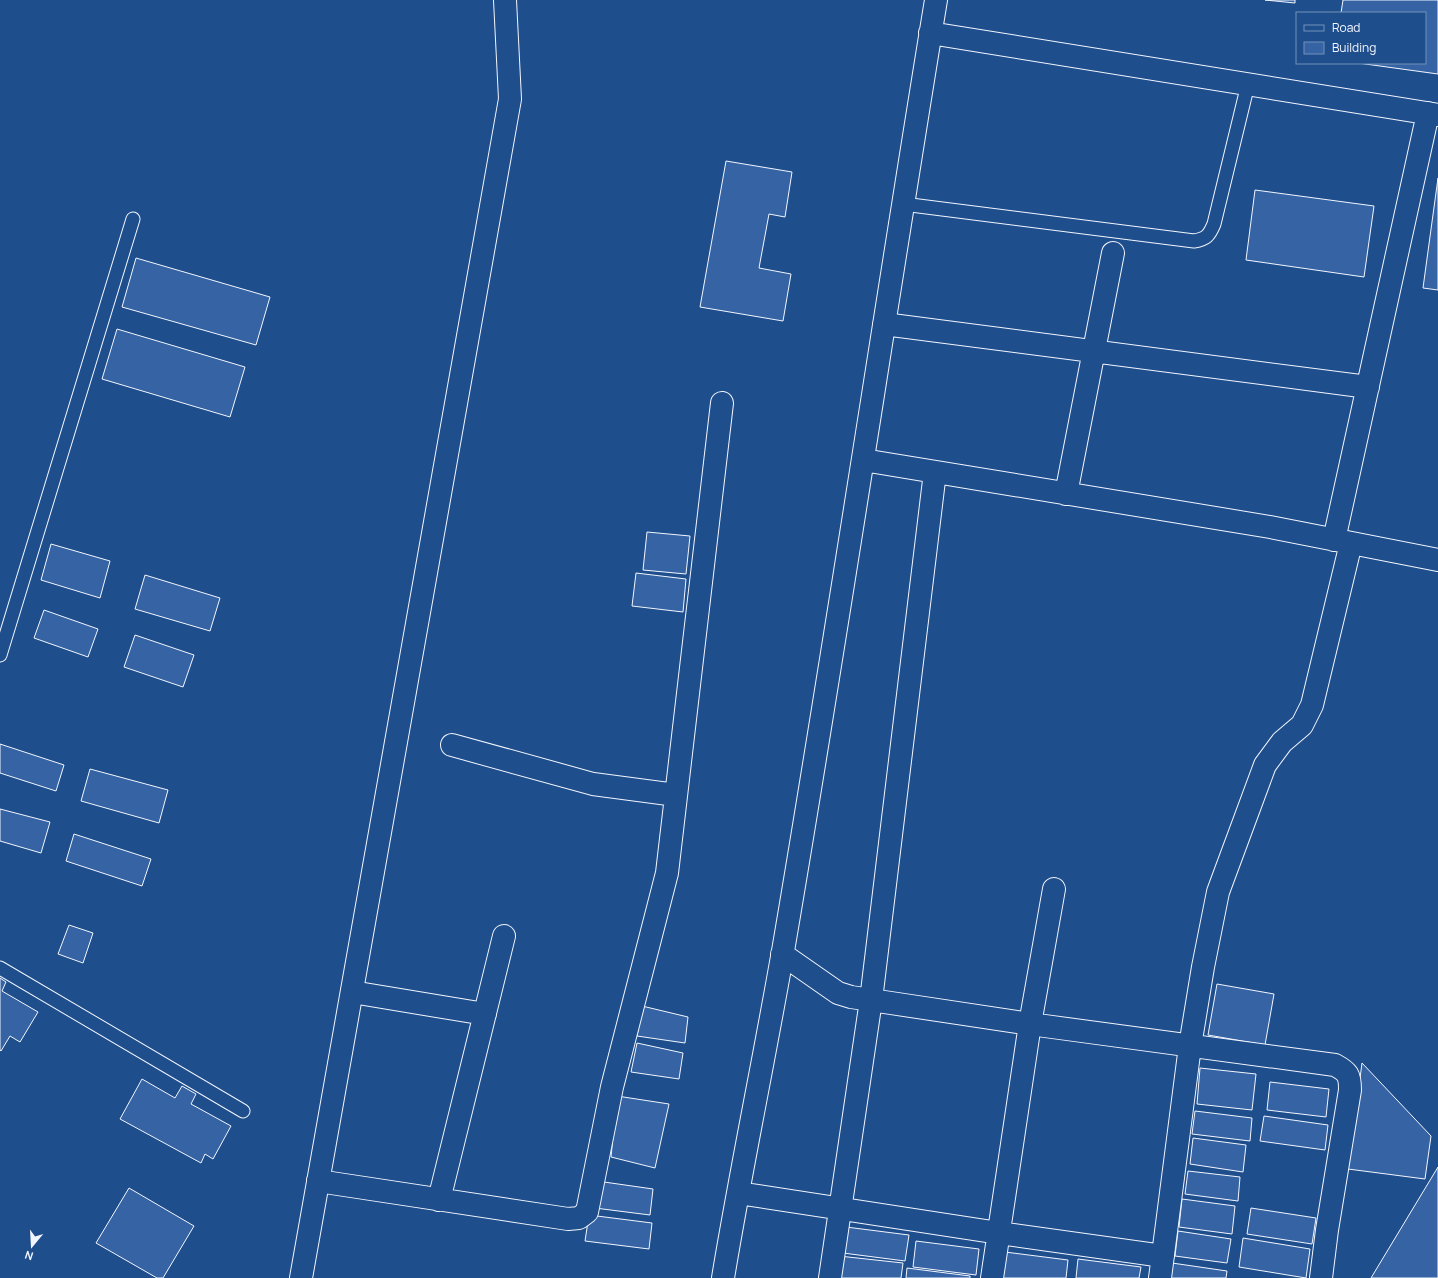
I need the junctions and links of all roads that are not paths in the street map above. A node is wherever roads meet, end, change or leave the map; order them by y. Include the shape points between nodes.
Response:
1 (505, 0) edge
2 (936, 0) edge
3 (930, 33) junction
4 (1248, 84) junction
5 (1433, 114) edge
6 (903, 204) junction
7 (133, 219) dead end
8 (1113, 253) dead end
9 (884, 324) junction
10 (1093, 352) junction
11 (1368, 387) junction
12 (722, 403) dead end
13 (863, 460) junction
14 (935, 472) junction
15 (1066, 494) junction
16 (1343, 541) junction
17 (1438, 560) edge
18 (0, 655) edge
19 (452, 745) dead end
20 (676, 795) junction
21 (1054, 889) dead end
22 (504, 936) dead end
23 (782, 954) junction
24 (0, 968) edge
25 (352, 992) junction
26 (871, 1000) junction
27 (485, 1014) junction
28 (1030, 1024) junction
29 (1190, 1046) junction
30 (243, 1111) dead end
31 (318, 1181) junction
32 (738, 1193) junction
33 (439, 1200) junction
34 (841, 1209) junction
35 (999, 1233) junction
36 (1163, 1256) junction
37 (301, 1278) edge
38 (723, 1278) edge
39 (830, 1278) edge
40 (992, 1278) edge
41 (1160, 1278) edge
42 (1322, 1278) edge

1 - 25 street via 510,99
2 - 3 street
3 - 4 street
3 - 6 street
4 - 5 street
4 - 6 lane via 1214,224 1209,235 1201,240
5 - 11 street
6 - 9 street
7 - 18 lane
8 - 10 street
9 - 10 street
9 - 13 street
10 - 11 street
10 - 15 street
11 - 16 street
12 - 20 street
13 - 14 street
13 - 23 street
14 - 15 street
14 - 26 street
15 - 16 street
16 - 17 street
16 - 29 street via 1312,705 1302,725 1282,742 1265,765 1218,892
19 - 20 street via 593,784
20 - 33 street via 667,873 612,1088 587,1212 579,1218 568,1219
21 - 28 street
22 - 27 street
23 - 26 street via 838,992
23 - 32 street
24 - 30 lane
25 - 27 street
25 - 31 street
26 - 28 street
26 - 34 street
27 - 33 street
28 - 29 street
28 - 35 street
29 - 36 street
29 - 42 street via 1334,1065 1348,1074 1350,1090 1326,1230
31 - 33 street
31 - 37 street
32 - 34 street
32 - 38 street
34 - 35 street
34 - 39 street
35 - 36 street
35 - 40 street
36 - 41 street

